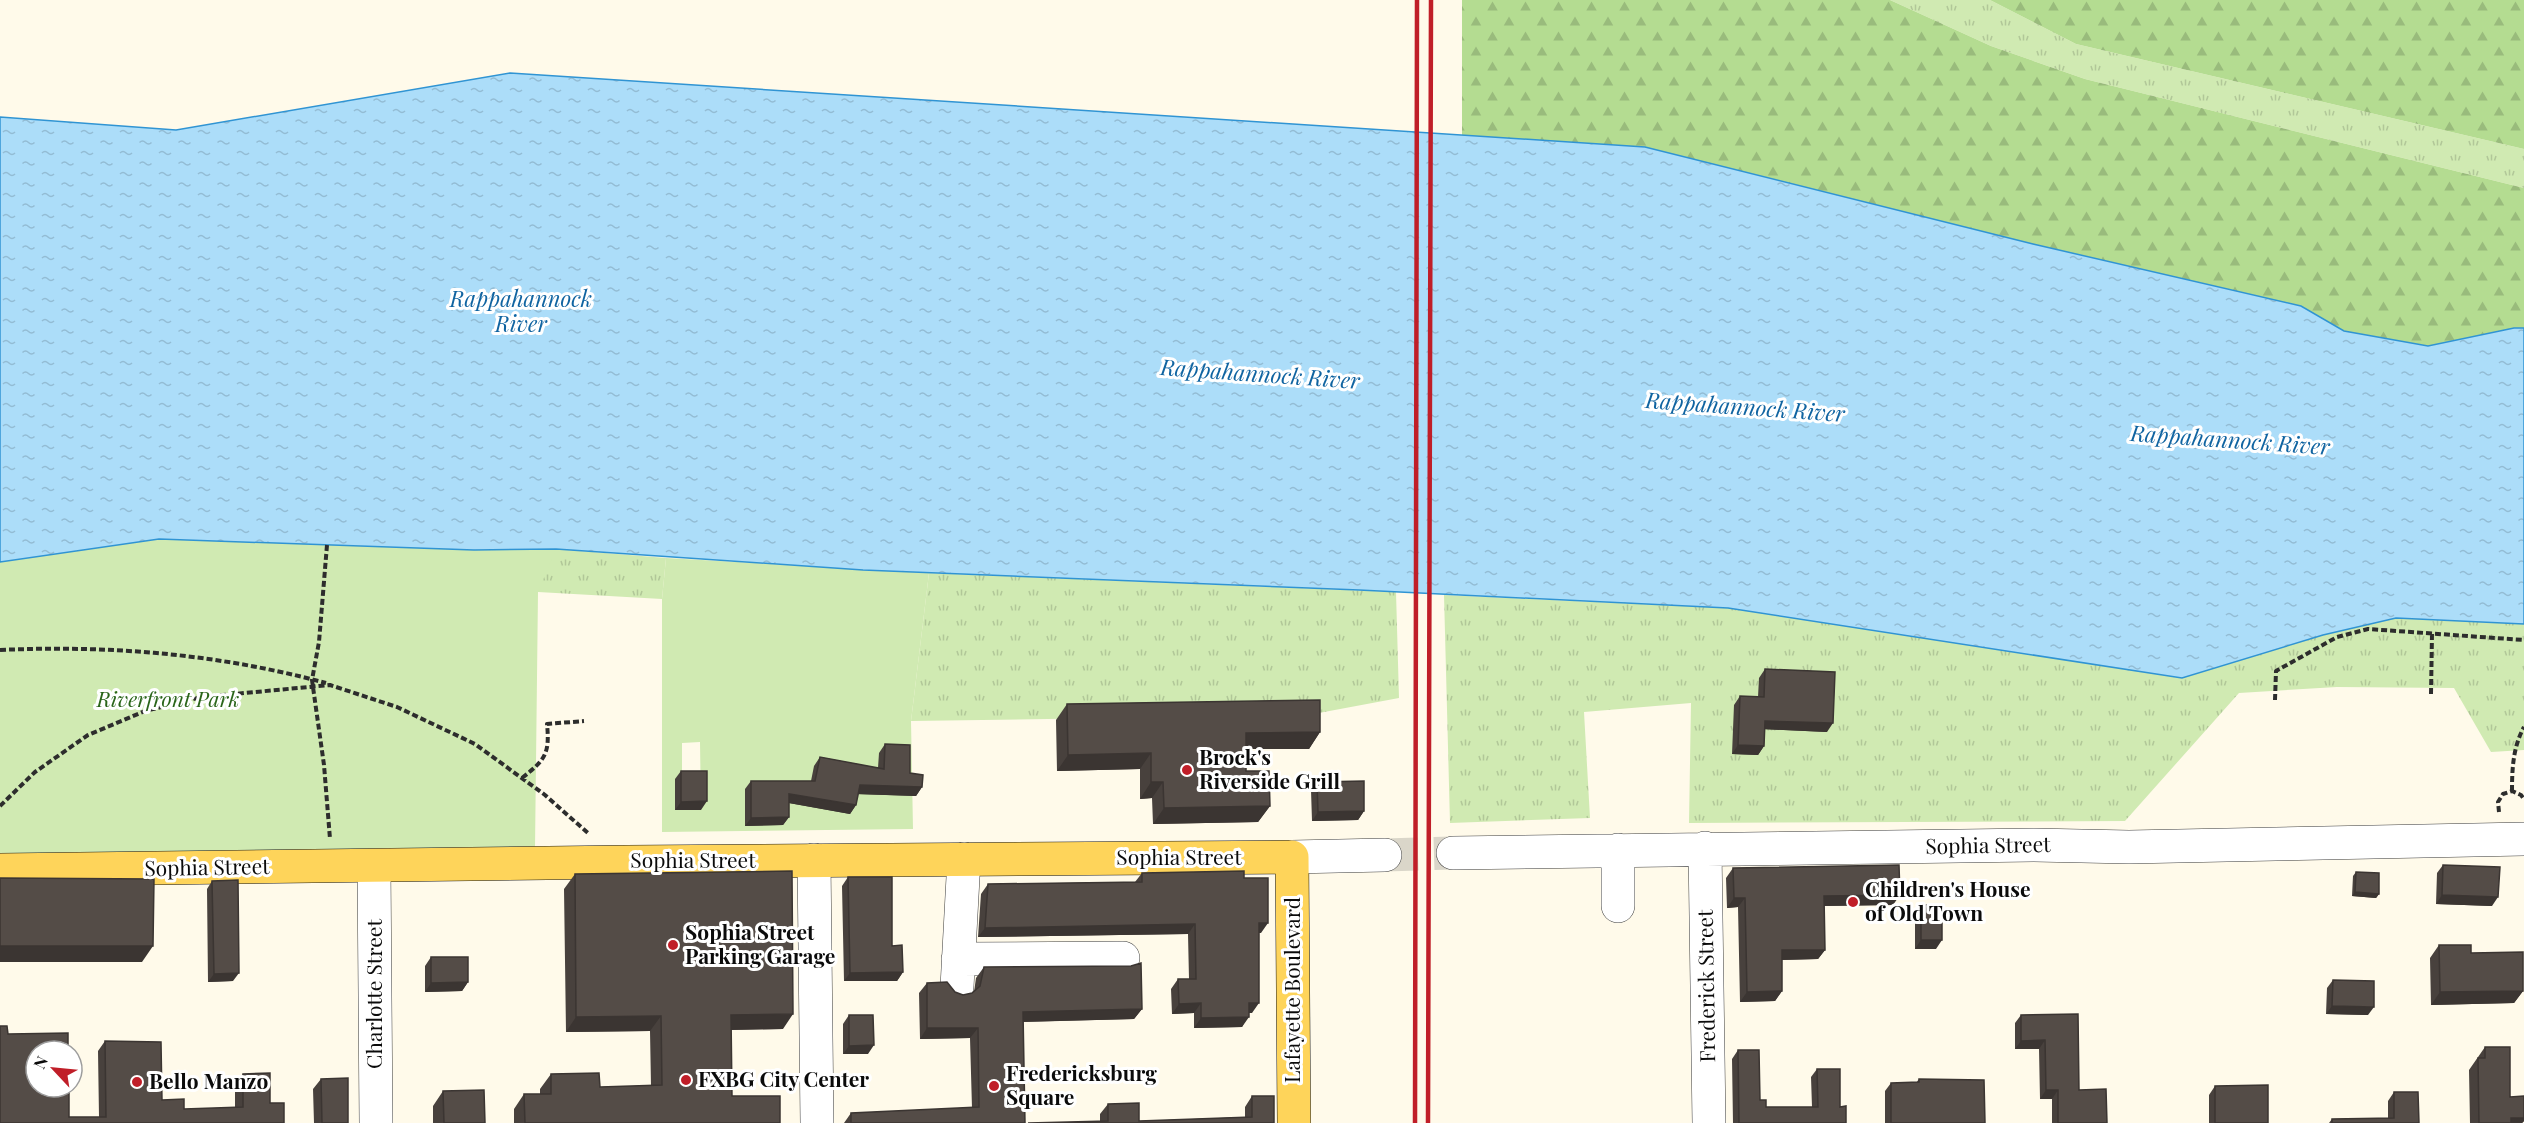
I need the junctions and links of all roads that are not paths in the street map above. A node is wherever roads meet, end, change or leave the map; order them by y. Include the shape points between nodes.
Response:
1 (2524, 839) edge
2 (1705, 848) junction
3 (1618, 850) junction
4 (1453, 853) tunnel mouth
5 (1385, 855) tunnel mouth
6 (1292, 857) junction
7 (964, 859) junction
8 (814, 860) junction
9 (374, 866) junction
10 (0, 870) edge
11 (1618, 906) dead end
12 (1123, 958) dead end
13 (376, 1123) edge
14 (817, 1123) edge
15 (1294, 1123) edge
16 (1709, 1123) edge

1 - 2 street, Sophia Street via 2129,847 2034,844
2 - 3 street, Sophia Street
2 - 16 street, Frederick Street
3 - 4 street, Sophia Street
3 - 11 street
5 - 6 street, Sophia Street
6 - 7 main road, Sophia Street
6 - 15 main road, Lafayette Boulevard
7 - 8 main road, Sophia Street
7 - 12 street via 958,973
8 - 9 main road, Sophia Street
8 - 14 street
9 - 10 main road, Sophia Street
9 - 13 street, Charlotte Street

